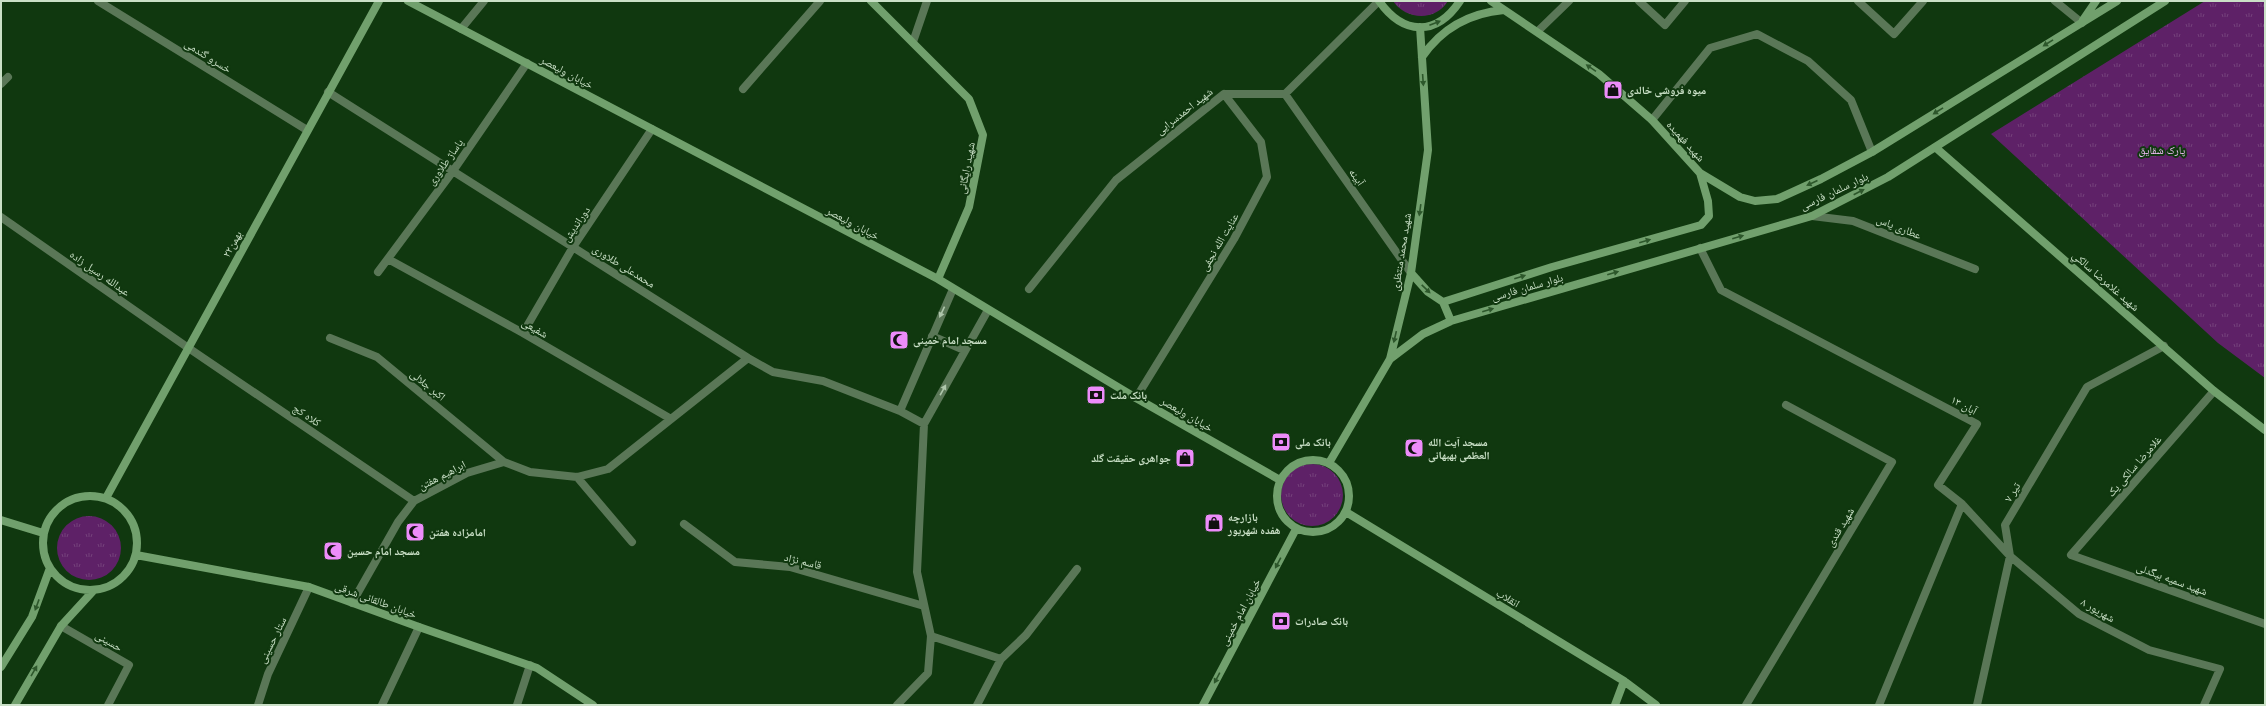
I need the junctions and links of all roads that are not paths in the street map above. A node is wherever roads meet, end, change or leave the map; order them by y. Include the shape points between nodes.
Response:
1 (98, 1) edge
2 (379, 1) edge
3 (408, 1) edge
4 (484, 1) edge
5 (820, 1) edge
6 (871, 1) edge
7 (927, 1) edge
8 (1379, 1) edge
9 (1460, 1) edge
10 (1491, 1) edge
11 (1569, 1) edge
12 (1639, 1) edge
13 (1685, 1) edge
14 (1858, 1) edge
15 (1923, 1) edge
16 (2055, 1) edge
17 (2096, 1) edge
18 (2116, 1) edge
19 (2165, 1) edge
20 (1504, 10) junction
21 (2082, 23) junction
22 (1420, 27) junction
23 (460, 29) junction
24 (1538, 31) junction
25 (913, 42) junction
26 (1422, 57) junction
27 (527, 63) junction
28 (8, 77) dead end
29 (1, 84) edge
30 (743, 89) dead end
31 (328, 92) junction
32 (1224, 94) junction
33 (1285, 94) junction
34 (1652, 120) junction
35 (652, 129) junction
36 (307, 130) junction
37 (1936, 147) junction
38 (1872, 152) junction
39 (453, 171) junction
40 (1700, 173) junction
41 (1, 216) edge
42 (1812, 216) junction
43 (573, 247) junction
44 (1700, 248) junction
45 (388, 259) junction
46 (1975, 270) dead end
47 (378, 272) dead end
48 (1411, 273) junction
49 (938, 279) junction
50 (953, 289) junction
51 (1029, 289) dead end
52 (1443, 302) junction
53 (988, 310) junction
54 (1451, 321) junction
55 (523, 334) junction
56 (932, 336) junction
57 (330, 338) dead end
58 (2164, 346) junction
59 (187, 347) junction
60 (964, 350) junction
61 (748, 358) junction
62 (1390, 359) junction
63 (2214, 391) junction
64 (1136, 398) junction
65 (1786, 405) dead end
66 (900, 411) junction
67 (671, 419) junction
68 (924, 424) junction
69 (2265, 430) edge
70 (504, 462) junction
71 (1329, 463) junction
72 (577, 477) junction
73 (1280, 480) junction
74 (106, 498) junction
75 (414, 501) junction
76 (1962, 504) junction
77 (1346, 512) junction
78 (1, 520) edge
79 (684, 524) dead end
80 (1296, 529) junction
81 (43, 533) junction
82 (632, 542) dead end
83 (136, 555) junction
84 (2071, 555) joint
85 (2010, 556) junction
86 (50, 568) junction
87 (1077, 569) dead end
88 (309, 587) junction
89 (94, 590) junction
90 (352, 603) junction
91 (924, 606) junction
92 (2265, 624) edge
93 (61, 626) junction
94 (419, 627) junction
95 (931, 636) junction
96 (1001, 659) junction
97 (530, 665) junction
98 (1, 667) edge
99 (1624, 681) junction
100 (15, 705) edge
101 (108, 705) edge
102 (258, 705) edge
103 (382, 705) edge
104 (517, 705) edge
105 (593, 705) edge
106 (897, 705) edge
107 (977, 705) edge
108 (1203, 705) edge
109 (1615, 705) edge
110 (1656, 705) edge
111 (1746, 705) edge
112 (1878, 705) edge
113 (1977, 705) edge
114 (2204, 705) edge

1 - 36 street, خسرو گندمی
2 - 31 main road, ۲۲بهمن
3 - 23 main road, خیابان ولیعصر
4 - 23 street
5 - 30 street
6 - 25 main road, شهید رایگانی
7 - 25 street
8 - 22 main road via 1403,24
8 - 33 street
22 -> 9 main road via 1437,24 1451,14
10 - 20 main road, شهید فهمیده
11 - 24 street
12 - 13 street via 1665,25
14 - 15 street via 1894,34
16 - 21 street
17 - 21 main road
18 - 21 main road, بلوار سلمان فارسی
19 - 37 main road, بلوار سلمان فارسی
20 - 24 main road, شهید فهمیده
20 - 26 main road via 1479,14 1456,24 1437,38
21 -> 38 main road, بلوار سلمان فارسی
22 - 26 main road, شهید محمد منتظری
23 - 27 main road, خیابان ولیعصر
34 -> 24 main road, شهید فهمیده via 1600,74
25 - 49 main road, شهید رایگانی via 969,99 983,136 969,207
26 -> 48 main road, شهید محمد منتظری via 1428,150
27 - 35 main road, خیابان ولیعصر
27 - 39 street, پاساژ طلاوری
28 - 29 street
31 - 36 main road, ۲۲بهمن
31 - 39 street, محمدعلی طلاوری
32 - 33 street, شهید احمدسرایی
32 - 51 street, شهید احمدسرایی via 1116,180
32 - 64 street, عنایت الله نجفی via 1261,142 1267,178 1234,239
33 - 48 street, آبینه
34 - 38 street via 1710,48 1757,34 1808,60 1851,100
34 - 40 main road, شهید فهمیده
35 - 43 street, دوراندیش
35 - 49 main road, خیابان ولیعصر
36 - 59 main road, ۲۲بهمن
42 -> 37 main road, بلوار سلمان فارسی via 1888,177
37 - 58 main road, شهید غلامرضا سالکي
38 -> 40 main road, بلوار سلمان فارسی via 1777,199 1755,201 1740,197
39 - 43 street, محمدعلی طلاوری
39 - 45 street, پاساژ طلاوری
52 -> 40 main road, شهید فهمیده via 1552,267 1701,225 1709,216
41 - 59 street, عبدالله رسیل زاده
44 -> 42 main road, بلوار سلمان فارسی
42 - 46 street, عطاری یاس via 1853,221
43 - 55 street, دوراندیش
43 - 61 street, محمدعلی طلاوری
54 -> 44 main road, بلوار سلمان فارسی
44 - 76 street, ۱۳ آبان via 1721,290 1977,424 1938,485
45 - 47 street, پاساژ طلاوری
45 - 55 street, شفیعی
48 -> 52 main road via 1428,292
48 -> 62 main road, شهید محمد منتظری
49 - 50 main road, خیابان ولیعصر
50 - 53 main road, خیابان ولیعصر
50 -> 56 street
52 - 54 main road
53 - 60 street
53 - 64 main road, خیابان ولیعصر
54 - 62 main road, بلوار سلمان فارسی via 1423,334
55 - 67 street, شفیعی
56 - 60 street
56 - 66 street
57 - 70 street, اکبر جلالی via 377,357
58 - 63 main road, شهید غلامرضا سالکي
58 - 85 street, ۷ تیر via 2087,387 2005,525
59 - 74 main road, ۲۲بهمن
59 - 75 street, کلاه کج
68 -> 60 street
61 - 66 street, محمدعلی طلاوری via 773,372 822,381
61 - 67 street
62 - 71 main road, شهید محمد منتظری
63 - 69 main road, شهید غلامرضا سالکي
63 - 84 street, غلامرضا سالکی یک
64 - 73 main road, خیابان ولیعصر
65 - 111 street, شهید قندی via 1892,462
66 - 68 street, محمدعلی طلاوری
67 - 72 street via 608,469
68 - 91 street via 917,572
70 - 72 street via 530,472
70 - 75 street, ابراهیم هفتن via 467,473
71 - 73 main road via 1316,459 1301,461 1289,468
71 - 77 main road via 1341,472 1348,484 1350,499
72 - 82 street
73 - 80 main road via 1276,493 1278,508 1285,520
74 - 81 main road via 86,496 66,502 51,515
74 - 83 main road via 121,507 132,521 138,538
75 - 90 street, ابراهیم هفتن via 398,522
76 - 85 street, ۸ شهریور
76 - 112 street
77 - 80 main road via 1337,524 1325,531 1310,533
77 - 99 main road, انقلاب
78 - 81 main road
79 - 91 street, قاسم نژاد via 735,562 790,567
80 -> 108 main road, خیابان امام خمینی
81 - 86 main road via 43,552
83 - 88 main road, خیابان طالقانی شرقی
83 - 89 main road via 127,572 113,585
84 - 92 street, شهید سمیه بیگدلی
85 - 113 street, ۷ تیر
85 - 114 street, ۸ شهریور via 2080,614 2149,650 2220,669
86 - 89 main road via 62,581 77,588
86 -> 98 main road via 32,617
87 - 96 street via 1031,629
88 - 90 main road, خیابان طالقانی شرقی
88 - 102 street, ستار حسینی via 268,674
89 - 93 main road
90 - 94 main road, خیابان طالقانی شرقی
91 - 95 street
100 -> 93 main road
93 - 101 street, حسینی via 129,665
94 - 97 main road, خیابان طالقانی شرقی
94 - 103 street
95 - 96 street
95 - 106 street via 928,673
96 - 107 street
97 - 104 street
97 - 105 main road, خیابان طالقانی شرقی
99 - 109 main road
99 - 110 main road, انقلاب

